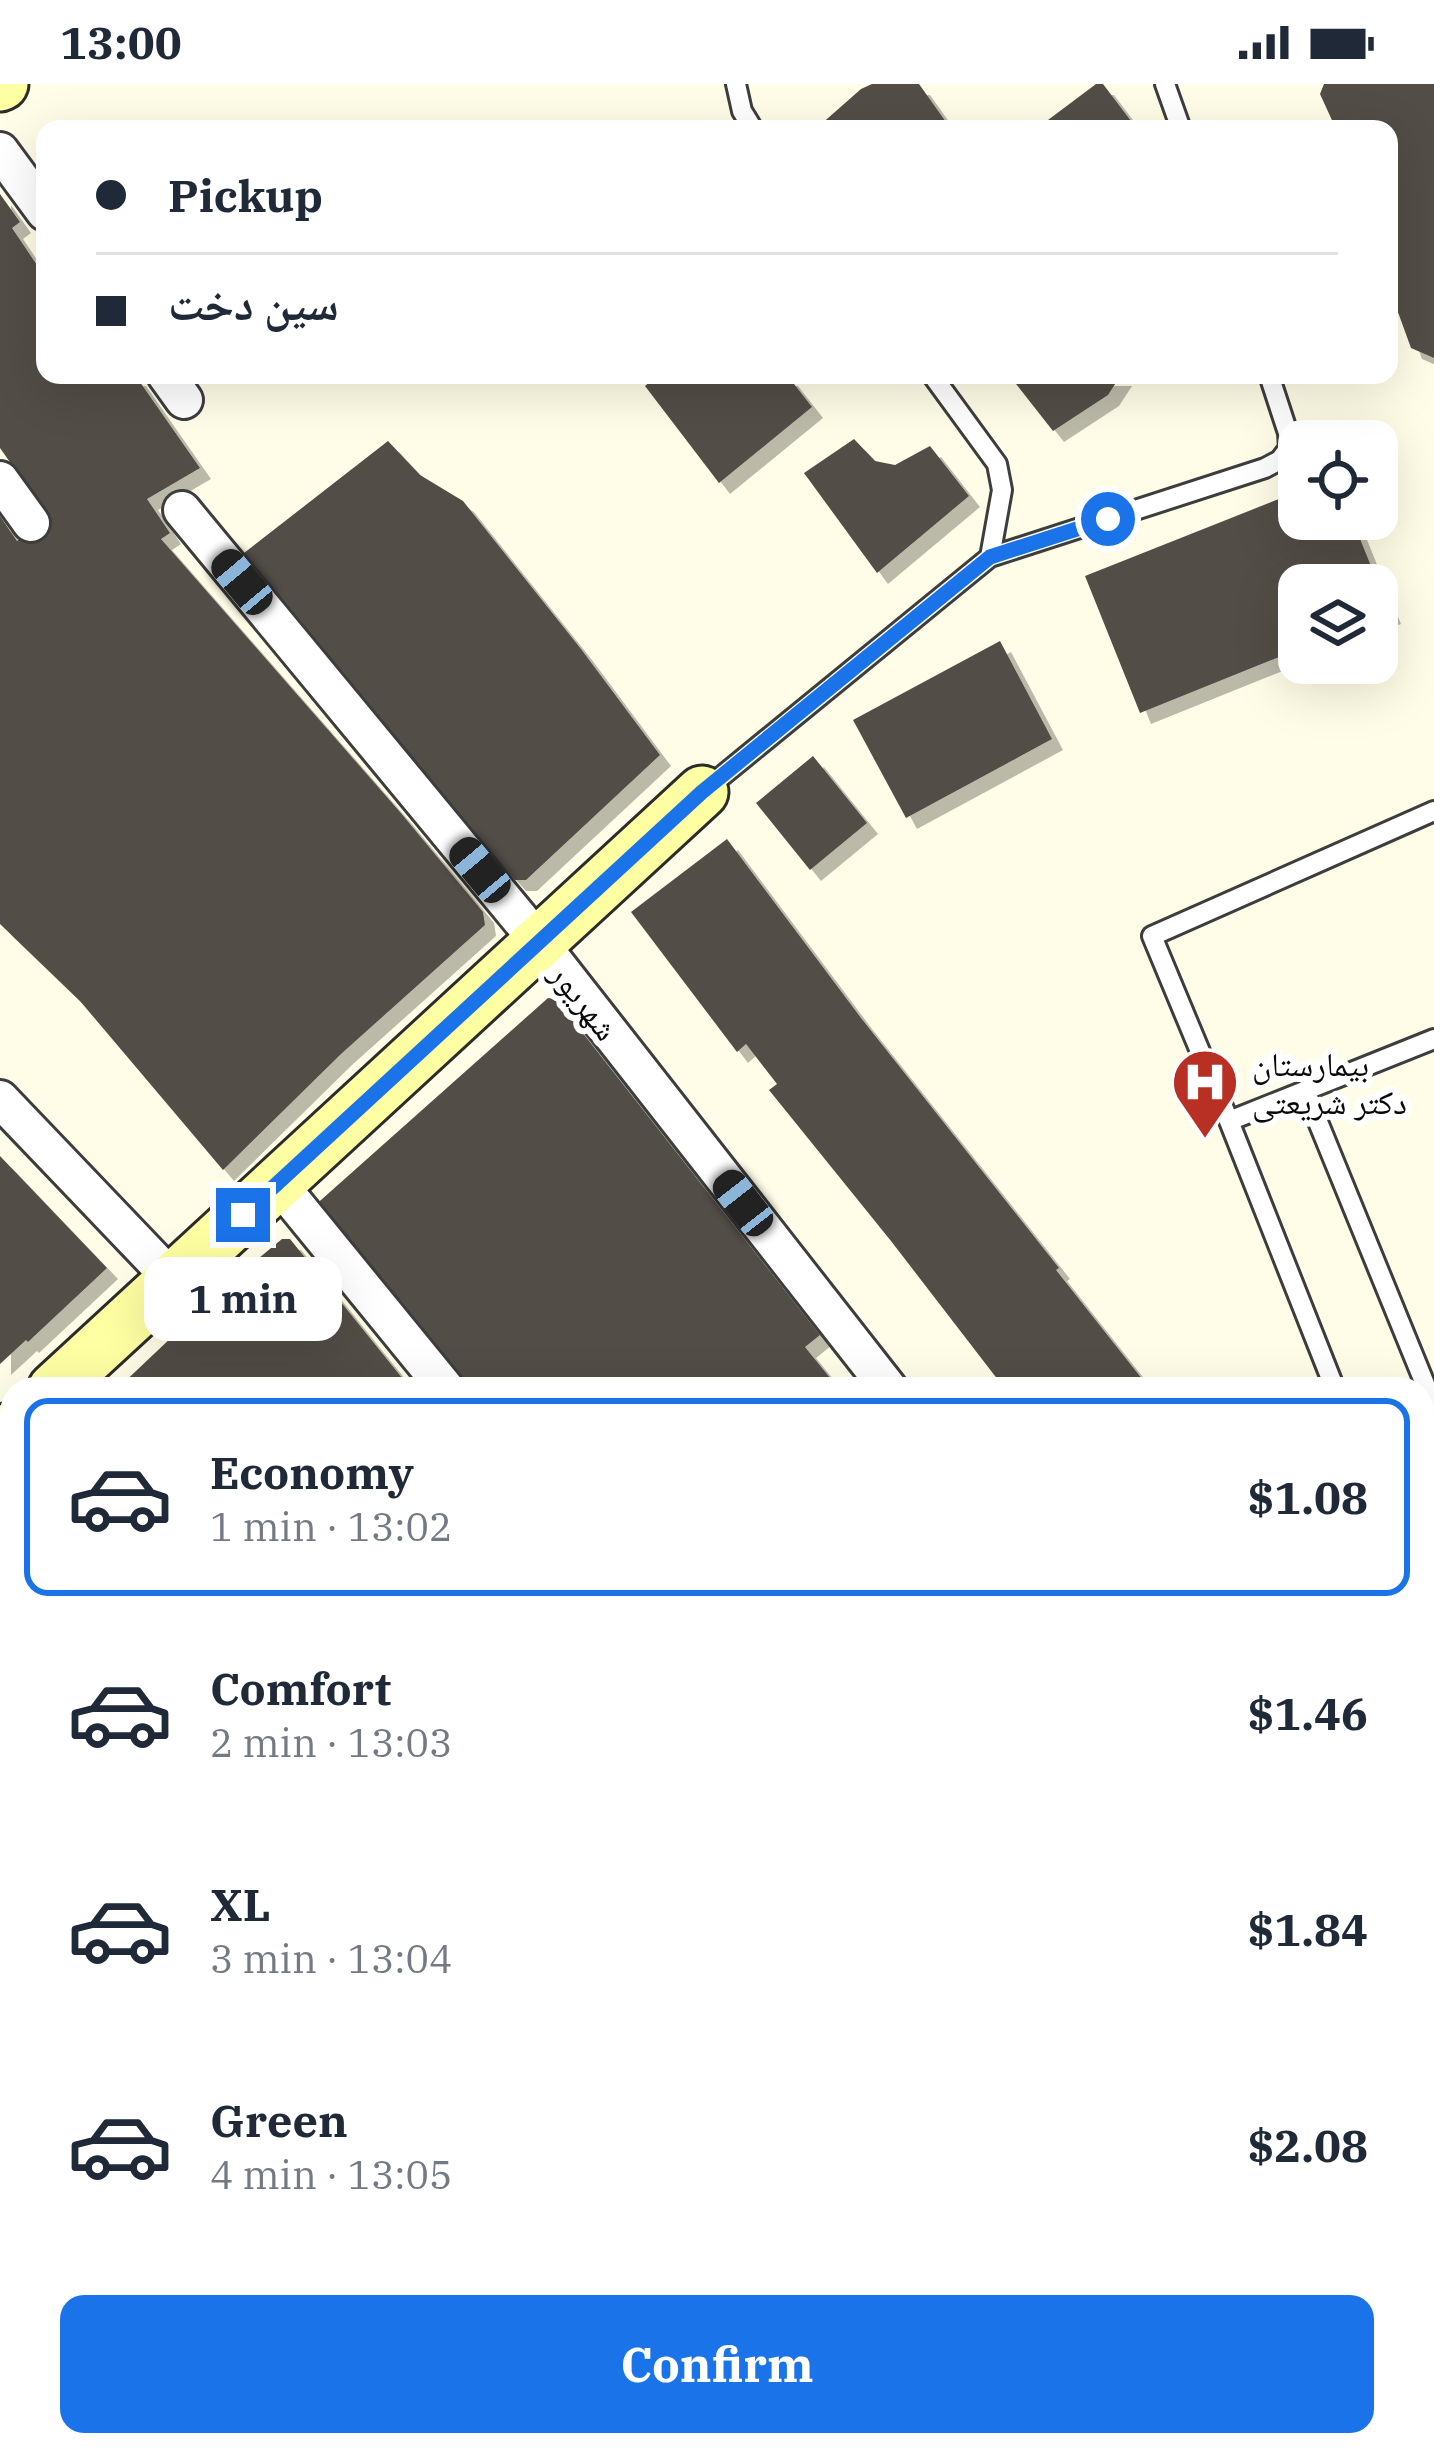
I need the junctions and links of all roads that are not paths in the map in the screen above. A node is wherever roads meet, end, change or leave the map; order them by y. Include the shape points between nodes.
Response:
1 (736, 84) edge
2 (1165, 84) edge
3 (748, 120) edge
4 (1178, 120) edge
5 (0, 151) edge
6 (36, 200) edge
7 (939, 384) edge
8 (1272, 384) edge
9 (0, 480) edge
10 (182, 509) dead end
11 (31, 524) dead end
12 (990, 557) junction
13 (702, 792) joint
14 (1434, 811) edge
15 (539, 942) junction
16 (1434, 1039) edge
17 (1305, 1090) junction
18 (0, 1099) edge
19 (1229, 1121) junction
20 (278, 1183) junction
21 (173, 1280) junction
22 (67, 1377) edge
23 (436, 1377) edge
24 (880, 1377) edge
25 (1329, 1377) edge
26 (1422, 1377) edge

1 - 3 lane
2 - 4 lane
5 - 6 street
7 - 12 lane via 997,464 1002,490
8 - 12 lane via 1288,433 1280,460
9 - 11 street
10 - 15 street, شهریور
12 - 13 lane
13 - 15 street
14 - 19 lane via 1152,936
15 - 20 street
15 - 24 street, شهریور
16 - 17 lane
17 - 19 lane
17 - 26 lane
18 - 21 street
19 - 25 lane
20 - 21 street
20 - 23 street
21 - 22 street

